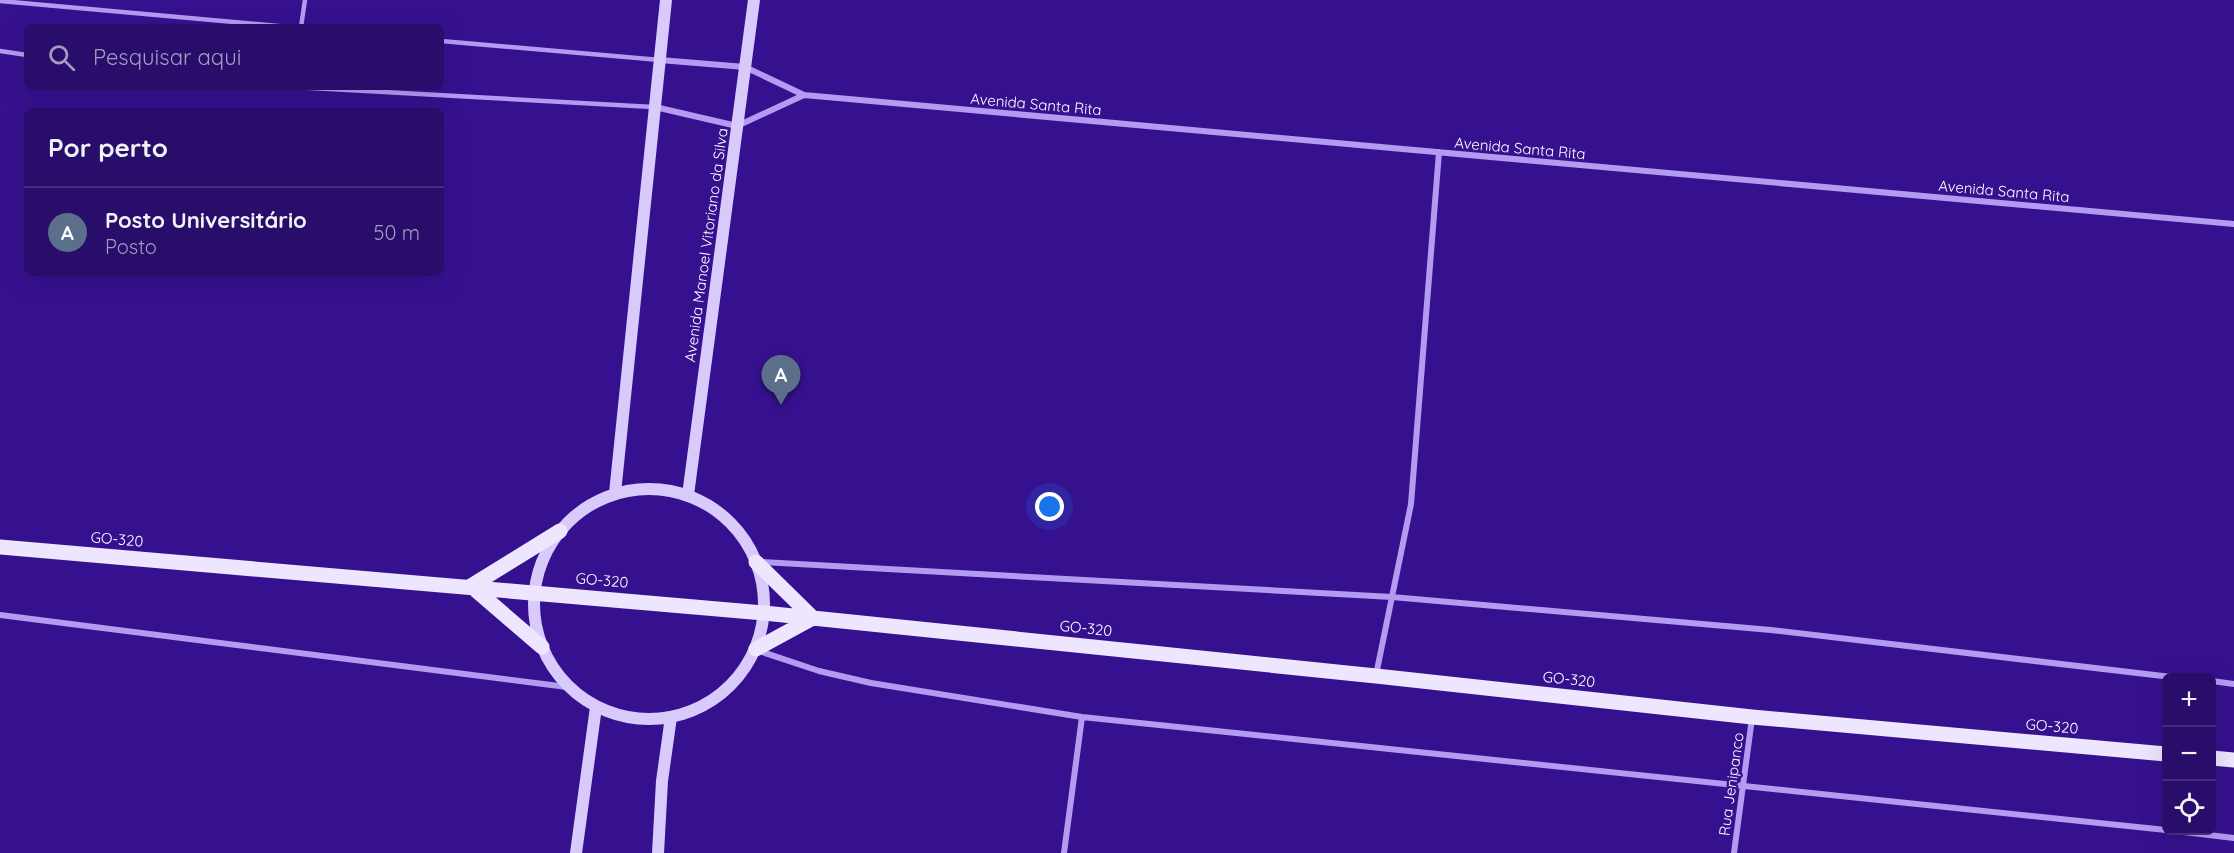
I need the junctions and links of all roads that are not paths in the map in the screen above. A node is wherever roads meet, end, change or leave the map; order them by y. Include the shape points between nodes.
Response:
1 (305, 0) edge
2 (666, 0) edge
3 (754, 0) edge
4 (0, 1) edge
5 (256, 24) edge
6 (301, 24) edge
7 (444, 41) edge
8 (0, 51) edge
9 (24, 55) edge
10 (660, 60) junction
11 (745, 67) junction
12 (352, 90) edge
13 (804, 95) junction
14 (655, 107) junction
15 (737, 126) junction
16 (1439, 152) junction
17 (2234, 224) edge
18 (615, 494) junction
19 (688, 495) junction
20 (560, 531) junction
21 (0, 547) edge
22 (756, 562) junction
23 (471, 586) junction
24 (534, 592) junction
25 (1392, 597) junction
26 (764, 613) junction
27 (0, 615) edge
28 (813, 618) junction
29 (542, 647) junction
30 (756, 649) junction
31 (1376, 676) junction
32 (2162, 676) edge
33 (2216, 682) edge
34 (2234, 684) edge
35 (567, 687) junction
36 (596, 707) junction
37 (671, 717) junction
38 (1082, 717) junction
39 (1752, 717) junction
40 (2162, 754) edge
41 (2216, 758) edge
42 (2234, 760) edge
43 (1744, 786) junction
44 (2162, 829) edge
45 (2215, 835) edge
46 (2234, 837) edge
47 (576, 853) edge
48 (658, 853) edge
49 (1064, 853) edge
50 (1734, 853) edge

1 - 6 lane
2 - 10 main road
3 - 11 main road, Avenida Manoel Vitoriano da Silva
4 - 5 lane
7 - 10 lane
8 - 9 lane
10 - 11 street, Avenida Santa Rita
10 - 14 main road
11 - 13 street, Avenida Santa Rita
11 - 15 main road, Avenida Manoel Vitoriano da Silva
12 - 14 lane
13 - 15 street, Avenida Santa Rita
13 - 16 street, Avenida Santa Rita
14 - 15 street
14 - 18 main road
15 - 19 main road, Avenida Manoel Vitoriano da Silva
16 - 17 street, Avenida Santa Rita
16 - 25 street via 1411,504
18 - 19 main road via 652,488
18 - 20 main road via 584,508
19 - 22 main road via 722,513 746,541
20 - 23 main road
20 - 24 main road via 542,559
21 - 23 main road, GO-320 / GO-320
22 - 25 street
22 - 26 main road via 762,575
22 - 28 main road
23 - 24 main road, GO-320 / GO-320
23 - 29 main road
24 - 26 main road, GO-320 / GO-320
24 - 29 main road via 535,626
25 - 31 street
25 - 32 street via 1771,630
26 - 28 main road, GO-320 / GO-320
26 - 30 main road
27 - 35 street
28 - 30 main road
28 - 31 main road, GO-320 / GO-320
29 - 35 main road
30 - 37 main road via 736,681 721,693 706,704
30 - 38 street via 819,671 871,683
31 - 39 main road, GO-320 / GO-320
33 - 34 street
35 - 36 main road
36 - 37 main road via 633,718
36 - 47 main road
37 - 48 main road
38 - 43 street
38 - 49 street
39 - 40 main road, GO-320 / GO-320
39 - 43 street, Rua Jenipanco
41 - 42 main road
43 - 44 street
43 - 50 street, Rua Jenipanco
45 - 46 street

